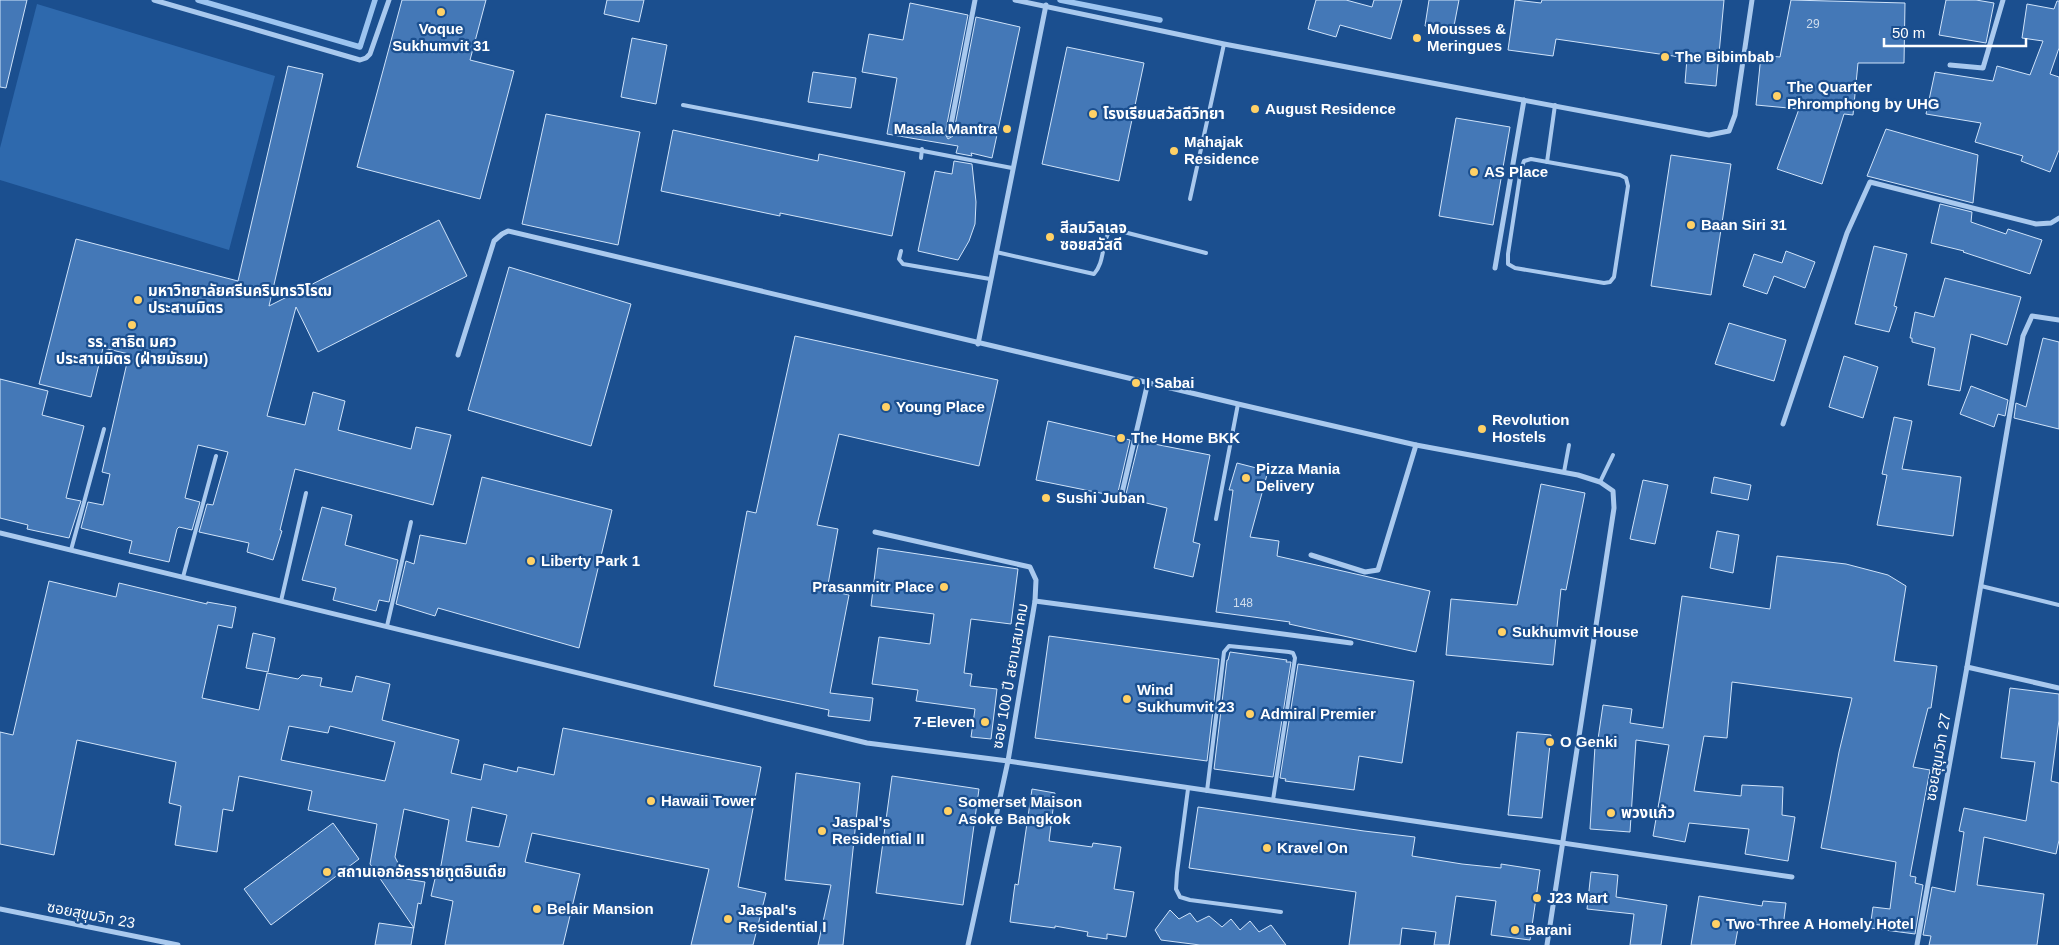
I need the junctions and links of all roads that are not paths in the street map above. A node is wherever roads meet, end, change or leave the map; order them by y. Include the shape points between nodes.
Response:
1 (154, 0) edge
2 (389, 0) edge
3 (975, 0) edge
4 (1015, 0) edge
5 (1752, 0) edge
6 (2003, 0) edge
7 (1046, 5) junction
8 (1224, 44) junction
9 (1950, 65) dead end
10 (1524, 100) junction
11 (683, 105) dead end
12 (1555, 105) junction
13 (949, 136) dead end
14 (922, 150) junction
15 (921, 158) dead end
16 (1547, 162) junction
17 (1012, 168) junction
18 (1190, 199) dead end
19 (2059, 218) edge
20 (901, 251) dead end
21 (996, 252) junction
22 (1206, 253) dead end
23 (1495, 268) dead end
24 (990, 279) junction
25 (2059, 320) edge
26 (978, 344) junction
27 (458, 355) dead end
28 (1148, 382) junction
29 (1238, 404) junction
30 (1782, 424) dead end
31 (104, 429) dead end
32 (1416, 444) junction
33 (1569, 445) dead end
34 (1613, 455) dead end
35 (216, 456) dead end
36 (1564, 472) junction
37 (1600, 482) junction
38 (306, 493) dead end
39 (1122, 493) dead end
40 (1216, 519) dead end
41 (411, 522) dead end
42 (875, 532) dead end
43 (0, 533) edge
44 (71, 550) junction
45 (1311, 555) dead end
46 (183, 577) junction
47 (1981, 586) junction
48 (282, 601) junction
49 (1036, 602) junction
50 (2059, 605) edge
51 (387, 626) junction
52 (1351, 643) dead end
53 (1967, 666) junction
54 (2059, 688) edge
55 (1008, 761) junction
56 (1188, 789) junction
57 (1207, 791) junction
58 (1273, 800) junction
59 (1562, 841) junction
60 (1792, 877) dead end
61 (0, 909) edge
62 (1281, 912) dead end
63 (178, 945) edge
64 (968, 945) edge
65 (1547, 945) edge
66 (1917, 945) edge

1 - 2 street via 360,60 370,54
3 - 13 street
4 - 7 street
5 - 12 street via 1735,115 1729,131 1709,135
6 - 9 street via 1983,68
7 - 8 street
7 - 17 street
8 - 10 street
8 - 18 lane
10 - 12 street
10 - 23 street
11 - 14 lane
12 - 16 lane
14 - 15 lane
14 - 17 lane
16 - 16 lane via 1620,174 1626,178 1628,186 1614,277 1610,282 1515,268 1508,264 1524,161
17 - 21 street
19 - 30 street via 2036,224 1870,182 1847,233
20 - 24 lane via 899,259 902,264
21 - 22 lane via 1094,274 1099,269 1110,230 1116,230
21 - 24 street
24 - 26 street
25 - 47 street, ซอยสุขุมวิท 27 via 2032,316 2023,336
26 - 27 street via 508,231 494,240
26 - 28 street
28 - 29 street
28 - 39 street
29 - 32 street
29 - 40 lane
31 - 44 lane
32 - 36 street
32 - 45 street via 1378,570 1366,572
33 - 36 lane
34 - 37 lane
35 - 46 lane
36 - 37 street
37 - 59 street via 1613,491 1614,508
38 - 48 lane
41 - 51 lane
42 - 49 street, ซอย 100 ปี สยามสมาคม via 1030,567 1036,580
43 - 44 street
44 - 46 street
46 - 48 street
47 - 50 lane
47 - 53 street, ซอยสุขุมวิท 27
48 - 51 street
49 - 52 street
49 - 55 street, ซอย 100 ปี สยามสมาคม
51 - 55 street via 867,742
53 - 54 street
53 - 66 street, ซอยสุขุมวิท 27
55 - 56 street
55 - 64 street, ซอย 100 ปี สยามสมาคม
56 - 57 street
56 - 62 lane via 1177,873 1176,890 1180,897
57 - 58 street
57 - 58 lane via 1226,648 1289,652 1296,658
58 - 59 street
59 - 60 street
59 - 65 street
61 - 63 street, ซอยสุขุมวิท 23

